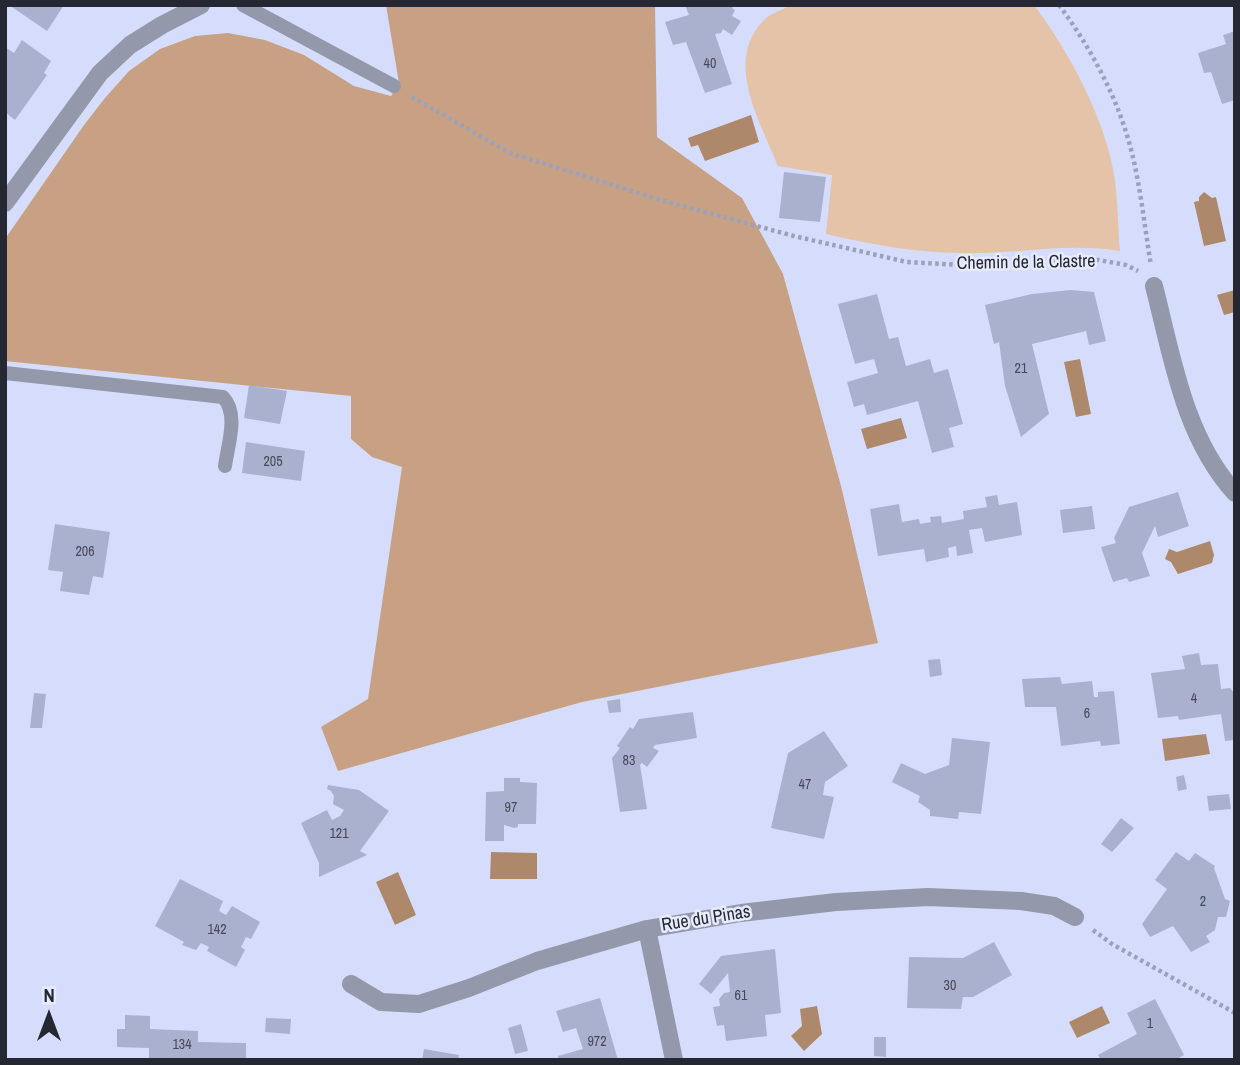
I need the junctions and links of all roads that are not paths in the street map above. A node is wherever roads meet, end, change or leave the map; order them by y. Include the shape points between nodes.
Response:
1 (201, 5) edge
2 (243, 5) edge
3 (394, 86) road end
4 (5, 203) edge
5 (1154, 286) road end
6 (5, 373) edge
7 (225, 466) dead end
8 (1235, 493) edge
9 (1075, 917) road end
10 (647, 929) junction
11 (351, 984) dead end
12 (674, 1060) edge

1 - 4 street via 130,45 100,74
2 - 3 lane
5 - 8 street via 1191,417 1209,459
6 - 7 lane via 223,397 232,413
9 - 10 street, Rue du Pinas via 1054,906 1021,901 928,897 808,905
10 - 11 street, Rue du Pinas via 537,961 419,1004 381,1002
10 - 12 street

